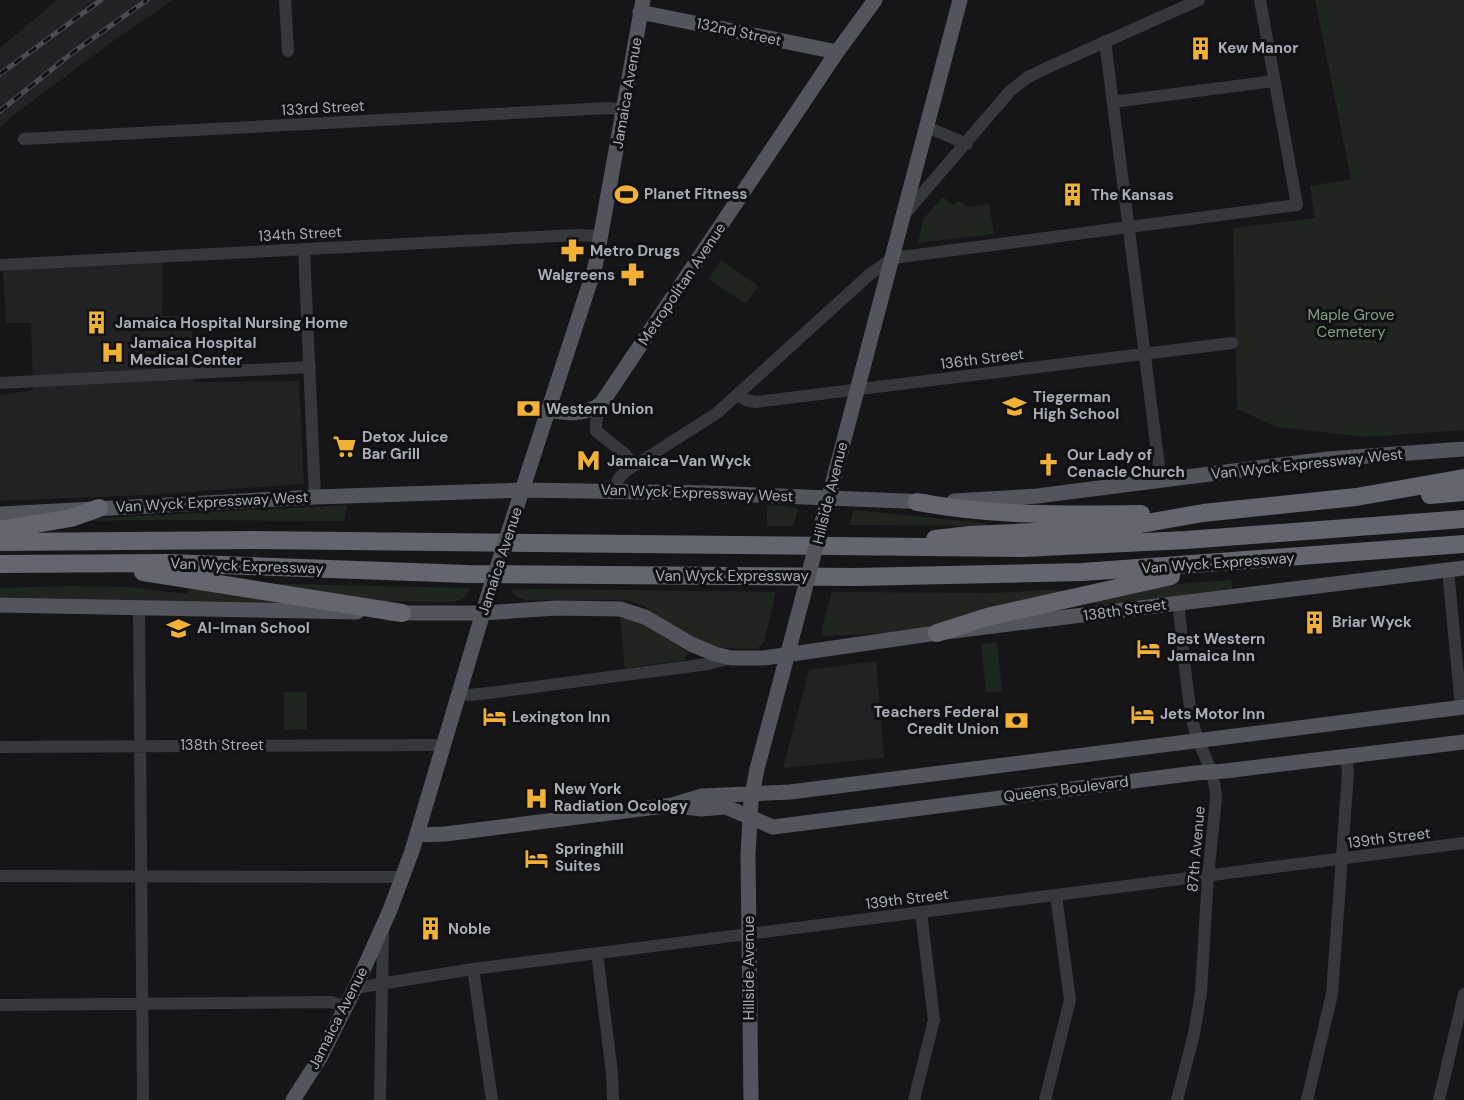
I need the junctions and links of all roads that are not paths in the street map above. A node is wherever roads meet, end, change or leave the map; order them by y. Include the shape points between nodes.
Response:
1 (285, 0) edge
2 (875, 0) edge
3 (960, 0) edge
4 (1260, 0) edge
5 (1194, 1) edge
6 (642, 6) edge
7 (1105, 41) junction
8 (288, 51) dead end
9 (837, 52) junction
10 (1274, 81) junction
11 (1113, 102) junction
12 (624, 110) junction
13 (927, 126) junction
14 (24, 139) dead end
15 (967, 144) junction
16 (904, 216) junction
17 (1129, 227) junction
18 (602, 236) junction
19 (304, 249) junction
20 (893, 258) junction
21 (0, 265) edge
22 (1232, 343) dead end
23 (1145, 354) junction
24 (310, 367) junction
25 (0, 383) edge
26 (857, 390) junction
27 (738, 395) junction
28 (601, 404) junction
29 (549, 410) junction
30 (1464, 449) edge
31 (635, 465) junction
32 (1464, 478) edge
33 (1161, 482) junction
34 (523, 490) junction
35 (613, 491) junction
36 (1464, 492) edge
37 (315, 496) junction
38 (828, 497) junction
39 (1356, 497) junction
40 (917, 502) junction
41 (99, 508) junction
42 (1203, 513) junction
43 (0, 514) edge
44 (1464, 519) edge
45 (0, 530) edge
46 (0, 542) edge
47 (1464, 544) edge
48 (861, 547) junction
49 (1248, 560) junction
50 (85, 563) junction
51 (0, 564) edge
52 (44, 564) junction
53 (1464, 568) edge
54 (1448, 570) junction
55 (0, 575) edge
56 (1178, 602) junction
57 (0, 605) edge
58 (139, 608) junction
59 (402, 613) junction
60 (483, 613) junction
61 (937, 633) junction
62 (787, 656) junction
63 (731, 658) junction
64 (459, 693) junction
65 (1462, 707) edge
66 (1198, 740) junction
67 (1464, 742) edge
68 (443, 745) junction
69 (140, 746) junction
70 (0, 747) edge
71 (1346, 756) junction
72 (1211, 772) junction
73 (752, 794) junction
74 (672, 805) junction
75 (750, 817) junction
76 (417, 835) junction
77 (1464, 843) edge
78 (1342, 859) junction
79 (141, 875) junction
80 (0, 876) edge
81 (1208, 876) junction
82 (403, 877) junction
83 (1056, 895) junction
84 (921, 912) junction
85 (383, 928) junction
86 (749, 934) junction
87 (597, 953) junction
88 (473, 969) junction
89 (383, 984) junction
90 (355, 988) junction
91 (1464, 994) edge
92 (142, 1004) junction
93 (0, 1005) edge
94 (345, 1007) junction
95 (143, 1100) edge
96 (293, 1100) edge
97 (380, 1100) edge
98 (492, 1100) edge
99 (613, 1100) edge
100 (751, 1100) edge
101 (914, 1100) edge
102 (1046, 1100) edge
103 (1177, 1100) edge
104 (1307, 1100) edge
105 (1439, 1100) edge

1 - 8 street
2 - 9 main road, Metropolitan Avenue
3 - 13 main road, Hillside Avenue
4 - 10 street
5 - 7 street
6 - 9 main road, 132nd Street
6 - 12 main road, Jamaica Avenue
7 - 11 street
7 - 15 street via 1022,81
9 - 28 main road, Metropolitan Avenue
10 - 11 street
10 - 17 street via 1297,205
11 - 17 street
12 - 14 street, 133rd Street
12 - 18 main road, Jamaica Avenue
13 - 15 street
13 - 16 main road, Hillside Avenue
15 - 16 street
16 - 20 main road, Hillside Avenue
17 - 20 street
17 - 23 street
18 - 19 street, 134th Street
18 - 29 main road, Jamaica Avenue
19 - 21 street, 134th Street
19 - 24 street
20 - 26 main road, Hillside Avenue
20 - 27 street via 870,274
22 - 23 street, 136th Street
23 - 26 street, 136th Street
23 - 33 street
24 - 25 street
24 - 37 street
26 - 27 street, 136th Street via 756,402
26 - 38 main road, Hillside Avenue
27 - 31 street via 710,420
28 - 29 main road via 584,412
28 - 31 street via 596,431
29 - 34 main road, Jamaica Avenue
30 - 33 main road, Van Wyck Expressway West via 1328,459
31 - 35 street via 619,478
32 - 39 highway
33 - 40 main road, Van Wyck Expressway West via 1002,499
34 - 35 main road, Van Wyck Expressway West
34 - 37 main road, Van Wyck Expressway West
34 - 60 main road, Jamaica Avenue, bridge
35 - 38 main road, Van Wyck Expressway West
36 - 39 highway
37 - 41 main road, Van Wyck Expressway West
38 - 40 main road, Van Wyck Expressway West
38 - 62 main road, Hillside Avenue, bridge
39 - 42 highway
40 - 42 highway via 1019,514
41 - 43 main road, Van Wyck Expressway West
41 - 45 highway via 71,518
42 - 48 highway via 1112,527 970,535
44 - 48 highway, Van Wyck Expressway via 1074,547
46 - 48 highway, Van Wyck Expressway via 223,540
47 - 49 highway, Van Wyck Expressway
49 - 50 highway, Van Wyck Expressway via 1083,573 855,577 468,574
49 - 61 highway via 1109,588
50 - 52 highway, Van Wyck Expressway
50 - 59 highway
51 - 52 highway, Van Wyck Expressway
52 - 55 highway
53 - 54 main road, 138th Street
54 - 56 main road, 138th Street
54 - 65 street
56 - 61 main road, 138th Street
56 - 66 street, 87th Avenue
57 - 58 main road
58 - 59 main road
58 - 69 street
59 - 60 main road
60 - 63 main road via 557,608 626,610 645,616 699,648
60 - 64 main road, Jamaica Avenue
61 - 62 main road, 138th Street
62 - 63 main road
62 - 73 main road, Hillside Avenue
63 - 64 street via 489,693
64 - 68 main road, Jamaica Avenue
65 - 66 main road, Queens Boulevard
66 - 72 street, 87th Avenue
66 - 73 main road, Queens Boulevard via 789,793
67 - 71 main road, Queens Boulevard
68 - 69 street, 138th Street
68 - 76 main road, Jamaica Avenue
69 - 70 street, 138th Street
69 - 79 street
71 - 72 main road, Queens Boulevard
71 - 78 street
72 - 75 main road, Queens Boulevard via 773,826
72 - 81 street, 87th Avenue via 1216,799
73 - 74 main road, Queens Boulevard via 702,796
73 - 75 main road, Hillside Avenue
74 - 75 main road, Queens Boulevard via 726,807
74 - 76 main road, Queens Boulevard
75 - 86 main road, Hillside Avenue
76 - 82 main road, Jamaica Avenue
77 - 78 street, 139th Street
78 - 81 street, 139th Street
78 - 104 street via 1332,994
79 - 80 street
79 - 82 street
79 - 92 street
81 - 83 street, 139th Street
81 - 103 street, 87th Avenue via 1198,1013
82 - 85 main road, Jamaica Avenue
83 - 84 street, 139th Street
83 - 102 street via 1070,1000
84 - 86 street, 139th Street
84 - 101 street via 934,1020
85 - 89 street
85 - 90 main road, Jamaica Avenue
86 - 87 street, 139th Street
86 - 100 main road, Hillside Avenue
87 - 88 street, 139th Street
87 - 99 street
88 - 89 street, 139th Street
88 - 98 street
89 - 90 street, 139th Street
89 - 97 street
90 - 94 main road, Jamaica Avenue
91 - 105 street
92 - 93 street
92 - 94 street via 332,1002
92 - 95 street
94 - 96 main road, Jamaica Avenue

